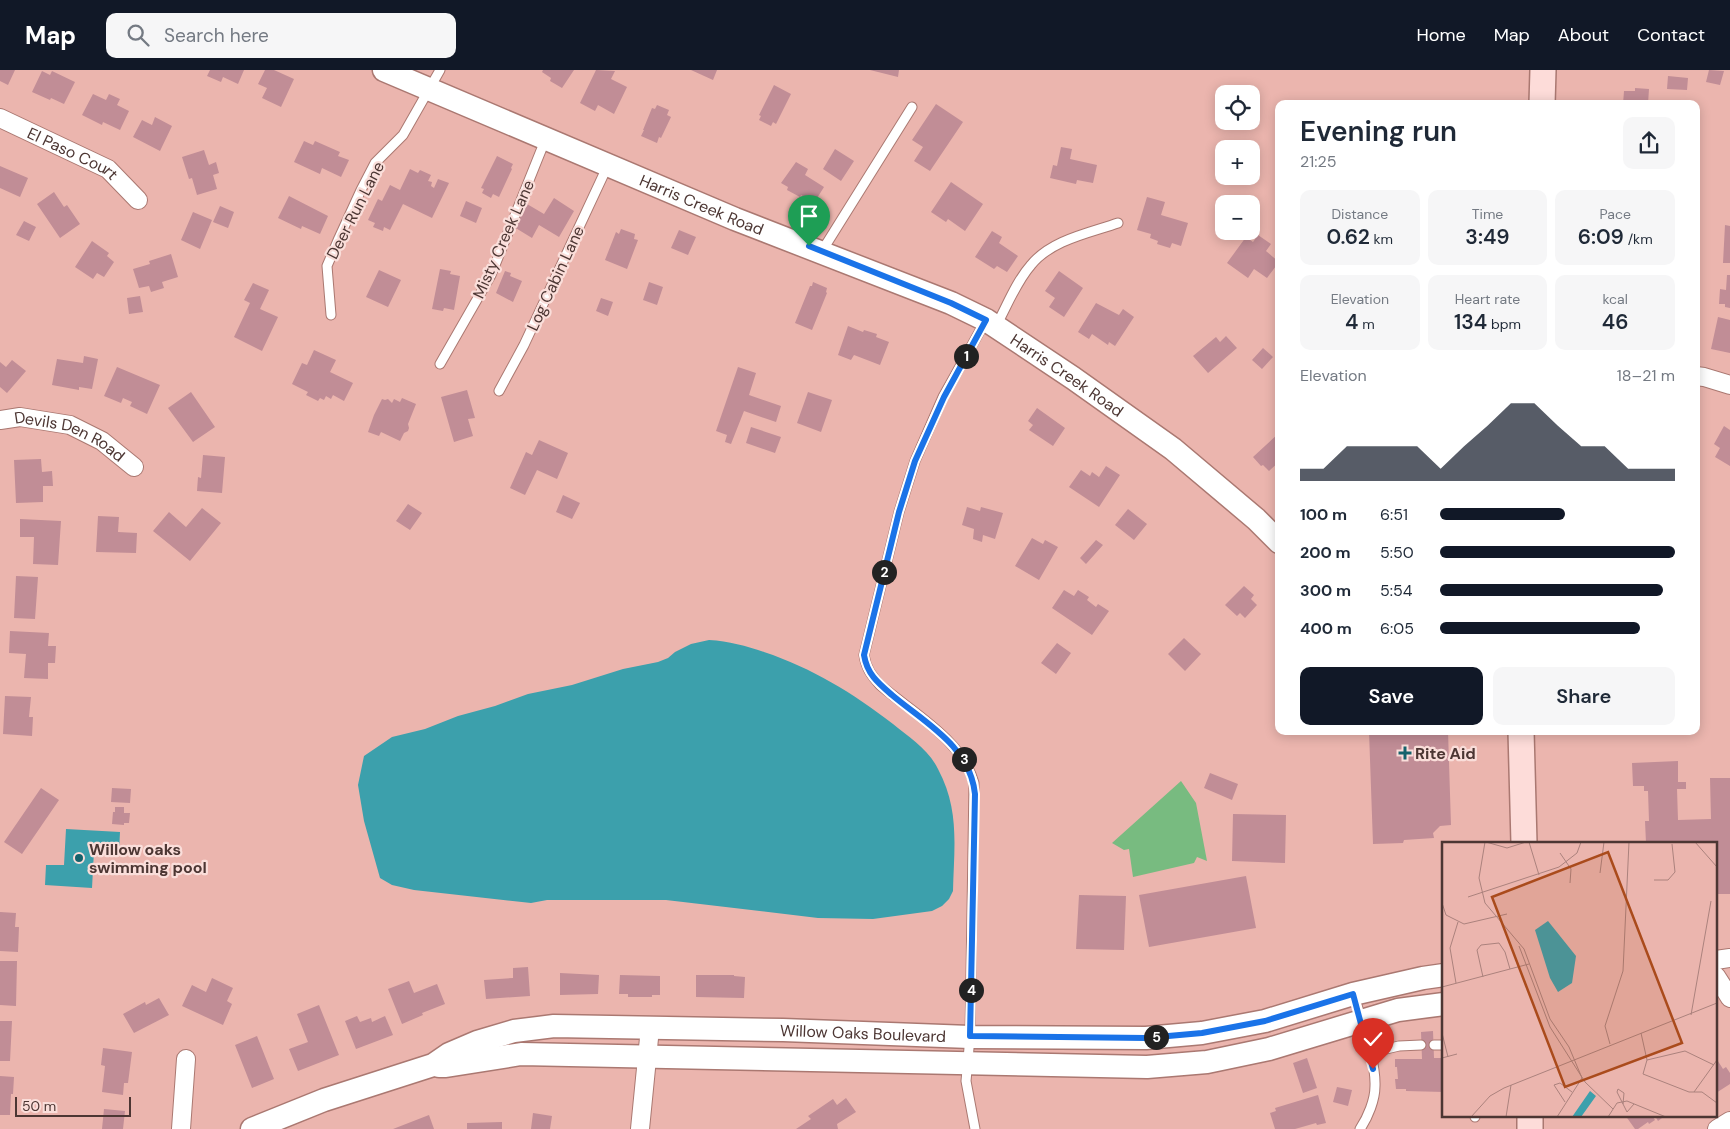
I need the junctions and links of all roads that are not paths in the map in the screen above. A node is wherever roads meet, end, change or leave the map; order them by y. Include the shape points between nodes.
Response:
1 (384, 70) edge
2 (1543, 70) edge
3 (435, 79) edge
4 (1542, 100) edge
5 (912, 107) dead end
6 (0, 118) edge
7 (547, 138) junction
8 (608, 164) junction
9 (138, 200) dead end
10 (1118, 223) dead end
11 (822, 251) junction
12 (331, 315) dead end
13 (991, 323) junction
14 (440, 364) dead end
15 (1700, 376) edge
16 (1730, 385) edge
17 (499, 391) dead end
18 (0, 420) edge
19 (134, 467) dead end
20 (1275, 538) edge
21 (1521, 735) edge
22 (1524, 842) edge
23 (1442, 975) edge
24 (1718, 979) edge
25 (1353, 994) junction
26 (1730, 998) edge
27 (1442, 1004) edge
28 (1361, 1021) junction
29 (650, 1028) junction
30 (970, 1036) junction
31 (1421, 1045) dead end
32 (1434, 1045) dead end
33 (1442, 1045) edge
34 (1369, 1053) junction
35 (648, 1057) junction
36 (186, 1059) dead end
37 (967, 1064) junction
38 (433, 1065) junction
39 (1530, 1116) edge
40 (1730, 1121) edge
41 (181, 1129) edge
42 (252, 1129) edge
43 (640, 1129) edge
44 (975, 1129) edge
45 (1360, 1129) edge
46 (1530, 1129) edge
47 (1717, 1129) edge

1 - 3 street, Harris Creek Road
2 - 4 main road
3 - 7 street, Harris Creek Road
3 - 12 lane, Deer Run Lane via 402,135 375,163 327,266
5 - 11 lane
6 - 9 street, El Paso Court via 108,170
7 - 8 street, Harris Creek Road
7 - 14 lane, Misty Creek Lane via 491,275
8 - 11 street, Harris Creek Road via 735,219
8 - 17 lane, Log Cabin Lane via 524,345
10 - 13 lane via 1050,248 1031,264
11 - 13 street, Harris Creek Road via 951,303
13 - 20 street, Harris Creek Road via 1173,449
13 - 30 lane via 944,397 915,461 899,512 864,655 870,674 948,740 972,773 975,794
15 - 16 street
18 - 19 street, Devils Den Road via 20,417 70,425 102,441
21 - 22 main road
23 - 25 street, Willow Oaks Boulevard
24 - 26 street
25 - 28 lane
25 - 30 street, Willow Oaks Boulevard via 1265,1021 1202,1033 1146,1038
27 - 28 street, Willow Oaks Boulevard via 1398,1010
28 - 34 lane
28 - 37 street, Willow Oaks Boulevard via 1269,1049 1207,1062 1147,1067
29 - 30 street, Willow Oaks Boulevard
29 - 35 street
29 - 38 street, Willow Oaks Boulevard via 554,1026 514,1031 448,1054
30 - 37 lane
31 - 34 lane
32 - 33 lane
34 - 45 lane via 1375,1086 1368,1114
35 - 37 street, Willow Oaks Boulevard
35 - 38 street, Willow Oaks Boulevard via 521,1054 446,1066
35 - 43 street
36 - 41 street
37 - 44 lane via 966,1080
38 - 42 street, Willow Oaks Boulevard via 324,1100
39 - 46 main road
40 - 47 street

